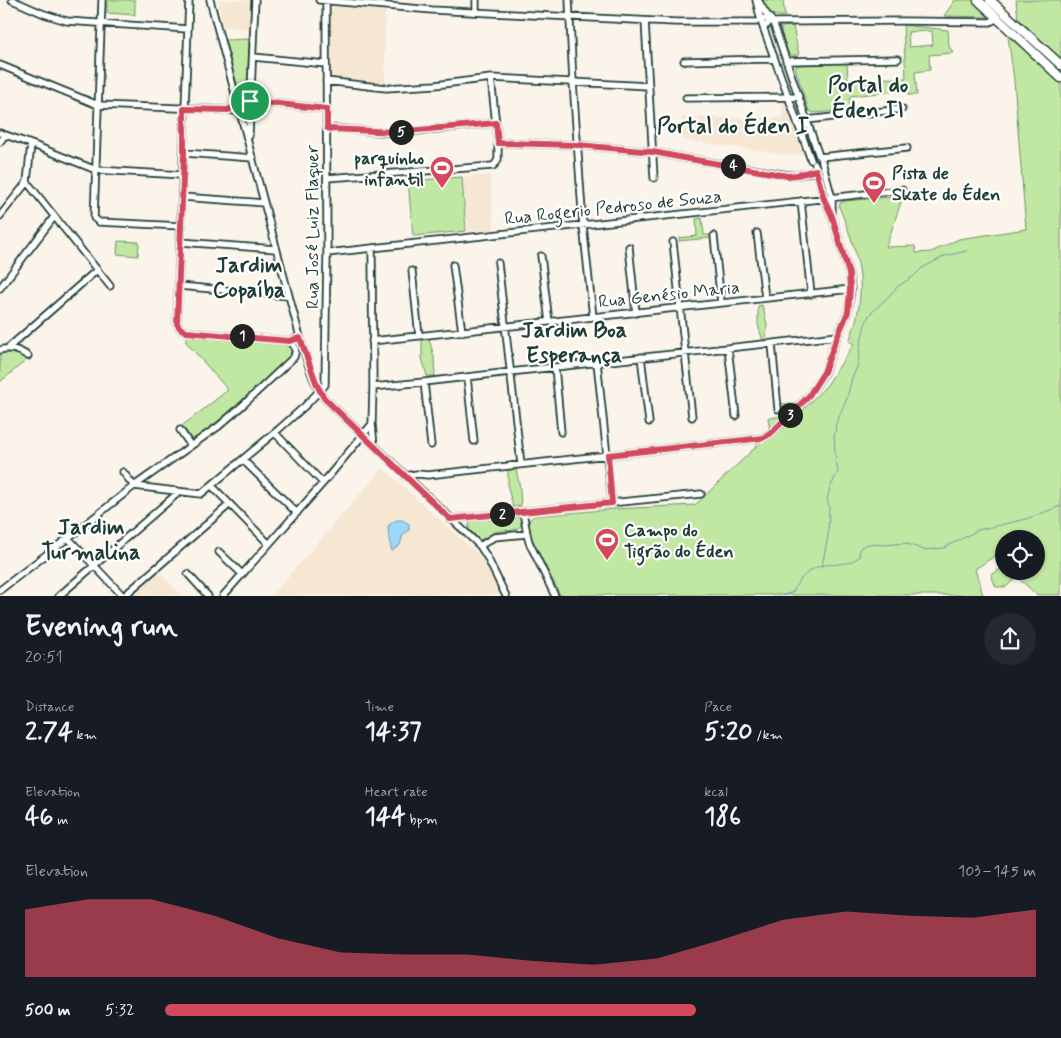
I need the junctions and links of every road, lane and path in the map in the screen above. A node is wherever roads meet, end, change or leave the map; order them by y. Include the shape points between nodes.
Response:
1 (12, 0) edge
2 (102, 0) edge
3 (189, 0) edge
4 (210, 0) edge
5 (255, 0) edge
6 (319, 0) edge
7 (326, 0) edge
8 (390, 0) edge
9 (476, 0) edge
10 (569, 0) edge
11 (757, 0) edge
12 (978, 0) edge
13 (993, 3) edge
14 (390, 7) junction
15 (476, 12) junction
16 (570, 17) junction
17 (1000, 20) junction
18 (645, 21) junction
19 (764, 22) junction
20 (100, 24) junction
21 (188, 29) junction
22 (253, 57) junction
23 (774, 59) junction
24 (898, 59) dead end
25 (684, 61) dead end
26 (786, 61) junction
27 (326, 64) junction
28 (0, 65) edge
29 (1061, 65) edge
30 (492, 78) junction
31 (1061, 78) edge
32 (326, 81) junction
33 (573, 82) junction
34 (648, 86) junction
35 (788, 97) junction
36 (799, 97) junction
37 (686, 98) dead end
38 (98, 105) junction
39 (244, 106) junction
40 (184, 109) junction
41 (327, 109) junction
42 (902, 109) dead end
43 (807, 120) junction
44 (496, 123) junction
45 (327, 128) junction
46 (3, 134) edge
47 (0, 142) edge
48 (498, 143) junction
49 (31, 144) junction
50 (249, 144) junction
51 (578, 145) junction
52 (907, 148) dead end
53 (653, 152) junction
54 (184, 153) junction
55 (820, 157) junction
56 (253, 158) junction
57 (814, 165) junction
58 (96, 170) junction
59 (183, 175) junction
60 (327, 178) junction
61 (654, 178) dead end
62 (27, 182) junction
63 (902, 190) dead end
64 (182, 197) junction
65 (832, 198) junction
66 (824, 199) junction
67 (801, 201) junction
68 (264, 203) junction
69 (0, 216) edge
70 (54, 216) junction
71 (832, 216) junction
72 (583, 225) junction
73 (181, 226) junction
74 (757, 233) dead end
75 (714, 236) dead end
76 (180, 242) junction
77 (673, 242) dead end
78 (629, 246) dead end
79 (372, 248) junction
80 (276, 250) junction
81 (327, 253) junction
82 (541, 256) dead end
83 (498, 263) dead end
84 (453, 265) dead end
85 (97, 270) junction
86 (412, 270) dead end
87 (110, 286) dead end
88 (179, 286) junction
89 (0, 288) edge
90 (850, 289) junction
91 (811, 294) junction
92 (289, 296) junction
93 (765, 298) junction
94 (721, 303) junction
95 (680, 308) junction
96 (636, 313) junction
97 (593, 317) junction
98 (549, 322) junction
99 (506, 327) junction
100 (462, 332) junction
101 (419, 336) junction
102 (300, 338) junction
103 (18, 339) junction
104 (836, 339) junction
105 (289, 341) junction
106 (372, 341) junction
107 (772, 344) junction
108 (8, 348) junction
109 (728, 348) junction
110 (0, 350) edge
111 (22, 352) junction
112 (305, 353) junction
113 (685, 353) junction
114 (28, 356) dead end
115 (294, 357) junction
116 (641, 358) junction
117 (597, 362) junction
118 (555, 367) junction
119 (510, 372) junction
120 (467, 377) junction
121 (424, 382) junction
122 (373, 387) junction
123 (320, 392) junction
124 (778, 409) dead end
125 (736, 416) dead end
126 (692, 417) dead end
127 (649, 422) dead end
128 (372, 425) junction
129 (180, 430) dead end
130 (561, 432) dead end
131 (275, 433) junction
132 (364, 436) junction
133 (474, 441) dead end
134 (191, 446) junction
135 (431, 446) dead end
136 (374, 447) junction
137 (608, 455) junction
138 (242, 460) junction
139 (522, 464) junction
140 (124, 472) dead end
141 (428, 475) junction
142 (405, 476) junction
143 (323, 483) junction
144 (134, 486) junction
145 (212, 486) junction
146 (420, 490) junction
147 (178, 492) junction
148 (701, 494) dead end
149 (612, 503) junction
150 (230, 504) junction
151 (297, 512) junction
152 (523, 512) junction
153 (450, 519) junction
154 (526, 534) junction
155 (68, 538) junction
156 (269, 544) junction
157 (480, 546) junction
158 (219, 552) dead end
159 (94, 565) junction
160 (188, 574) dead end
161 (242, 574) junction
162 (0, 590) edge
163 (59, 596) edge
164 (124, 596) edge
165 (208, 596) edge
166 (223, 596) edge
167 (506, 596) edge
168 (555, 596) edge

1 - 20 street via 54,18
2 - 20 street
3 - 21 street
4 - 39 street
5 - 22 street
6 - 7 street
7 - 14 street
7 - 27 street, Rua José Luiz Flaquer
8 - 14 street
9 - 15 street
10 - 16 street
11 - 19 street
11 - 19 street via 765,12
12 - 17 main road
13 - 17 main road
13 - 29 main road
14 - 15 street
15 - 16 street
16 - 18 street
16 - 33 street
17 - 19 street
17 - 31 main road
18 - 19 street
18 - 34 street
19 - 23 street
19 - 26 street
20 - 21 street
20 - 38 street
21 - 40 street
22 - 27 street
22 - 39 street
23 - 25 street
23 - 35 street
24 - 26 street
26 - 36 street
27 - 32 street, Rua José Luiz Flaquer
28 - 38 street
30 - 32 street via 386,88
30 - 33 street
30 - 44 street
32 - 41 street, Rua José Luiz Flaquer
33 - 34 street
33 - 51 street
34 - 53 street
35 - 36 street
35 - 37 street
35 - 57 street
36 - 43 street
38 - 40 street
38 - 58 street
39 - 40 street via 228,110
39 - 41 street
39 - 50 street
39 - 50 street
40 - 54 street
41 - 45 street, Rua José Luiz Flaquer
42 - 43 street
43 - 55 street
44 - 45 street via 396,132
44 - 48 street
45 - 60 street, Rua José Luiz Flaquer
46 - 47 street
46 - 49 street
48 - 51 street
48 - 60 street via 498,159 493,166
49 - 58 street
49 - 62 street
50 - 56 street
51 - 53 street
51 - 72 street
52 - 55 street
53 - 57 street via 788,176 803,173
53 - 61 street
54 - 56 street
54 - 59 street
55 - 57 street via 819,163
55 - 65 street
56 - 68 street
57 - 66 street
58 - 59 street
58 - 73 street via 93,215 98,222
59 - 64 street
60 - 81 street, Rua José Luiz Flaquer
62 - 69 street
62 - 70 street
63 - 65 street, Rua Rogerio Pedroso de Souza
64 - 68 street
64 - 73 street
65 - 66 street, Rua Rogerio Pedroso de Souza
65 - 71 street
66 - 67 street, Rua Rogerio Pedroso de Souza
66 - 71 street
67 - 72 street, Rua Rogerio Pedroso de Souza
67 - 91 street
68 - 80 street
70 - 85 street
70 - 89 street
71 - 90 street via 849,274
72 - 79 street, Rua Rogerio Pedroso de Souza
72 - 97 street
73 - 76 street
74 - 93 street
75 - 94 street
76 - 80 street
76 - 88 street
77 - 95 street
78 - 96 street
79 - 81 street, Rua Rogerio Pedroso de Souza
79 - 106 street
80 - 92 street
81 - 123 street, Rua José Luiz Flaquer via 326,381
82 - 98 street
83 - 99 street
84 - 100 street
85 - 87 street
85 - 103 street
86 - 101 street
88 - 92 street
88 - 105 street via 177,324 186,332
90 - 91 street, Rua Genésio Maria
90 - 104 street via 848,312
91 - 93 street, Rua Genésio Maria
92 - 102 street
93 - 94 street, Rua Genésio Maria
94 - 95 street, Rua Genésio Maria
95 - 96 street, Rua Genésio Maria
95 - 113 street
96 - 97 street, Rua Genésio Maria
97 - 98 street, Rua Genésio Maria
98 - 99 street, Rua Genésio Maria
99 - 100 street, Rua Genésio Maria
99 - 119 street
100 - 101 street, Rua Genésio Maria
101 - 106 street, Rua Genésio Maria
102 - 105 street
102 - 112 street
103 - 108 street
103 - 111 street
104 - 107 street via 824,337
104 - 137 street via 824,372 808,397 763,438
105 - 115 street via 296,348
106 - 122 street
107 - 109 street
107 - 124 street
108 - 110 street
108 - 111 street
109 - 113 street
109 - 125 street
111 - 114 street
112 - 115 street
112 - 123 street
113 - 116 street
113 - 126 street
115 - 134 street via 219,426
116 - 117 street
116 - 127 street
117 - 118 street
117 - 137 street
118 - 119 street
118 - 130 street
119 - 120 street
119 - 139 street
120 - 121 street
120 - 133 street
121 - 122 street
121 - 135 street
122 - 128 street
123 - 131 street
123 - 132 street
128 - 132 street
128 - 136 street
129 - 134 street
131 - 138 street
131 - 143 street
132 - 136 street
132 - 143 street
134 - 144 street
136 - 142 street
137 - 139 street
137 - 149 street
138 - 145 street
138 - 151 street
139 - 141 street
140 - 144 street
141 - 142 street
141 - 146 street via 419,480
142 - 146 street
143 - 151 street
144 - 147 street
144 - 155 street
145 - 147 street via 201,494
145 - 150 street
146 - 153 street
147 - 159 street
148 - 149 street
149 - 152 street
150 - 156 street
150 - 164 street
151 - 156 street
152 - 153 street
152 - 154 street
153 - 157 street
154 - 157 street via 494,537
154 - 168 street
155 - 159 street
155 - 162 street
156 - 161 street
157 - 167 street
158 - 161 street
159 - 163 street
159 - 164 street
160 - 165 street
161 - 166 street

